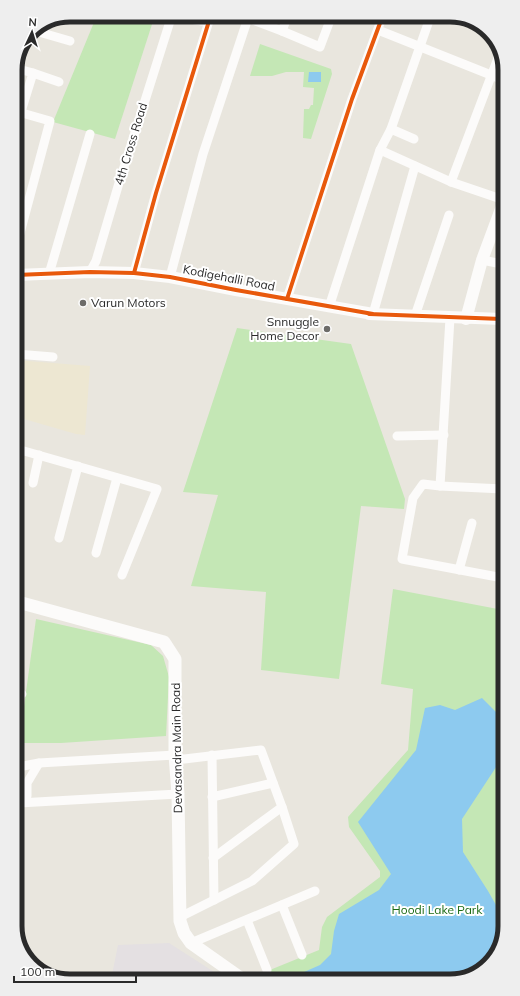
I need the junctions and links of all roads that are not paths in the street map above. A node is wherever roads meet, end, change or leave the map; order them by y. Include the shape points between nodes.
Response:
1 (170, 22) edge
2 (209, 22) edge
3 (244, 22) edge
4 (260, 22) edge
5 (285, 22) edge
6 (329, 22) edge
7 (381, 22) edge
8 (429, 22) edge
9 (378, 30) junction
10 (282, 31) junction
11 (40, 32) edge
12 (70, 41) dead end
13 (420, 47) junction
14 (497, 60) edge
15 (22, 70) edge
16 (33, 73) junction
17 (491, 75) junction
18 (498, 77) edge
19 (59, 82) dead end
20 (22, 113) joint
21 (390, 129) junction
22 (90, 134) dead end
23 (414, 139) dead end
24 (380, 150) junction
25 (415, 166) junction
26 (451, 182) junction
27 (498, 198) edge
28 (448, 215) dead end
29 (498, 217) edge
30 (22, 226) edge
31 (482, 260) junction
32 (498, 263) edge
33 (90, 272) junction
34 (134, 273) junction
35 (49, 274) junction
36 (22, 275) edge
37 (170, 277) junction
38 (287, 299) junction
39 (330, 307) junction
40 (373, 314) junction
41 (415, 316) junction
42 (450, 318) junction
43 (466, 319) junction
44 (498, 319) edge
45 (22, 354) edge
46 (53, 357) dead end
47 (444, 435) junction
48 (397, 436) dead end
49 (22, 451) edge
50 (39, 456) junction
51 (78, 466) junction
52 (117, 478) junction
53 (32, 483) dead end
54 (440, 486) junction
55 (498, 490) edge
56 (472, 523) dead end
57 (59, 538) dead end
58 (96, 553) dead end
59 (460, 570) junction
60 (122, 575) dead end
61 (498, 577) edge
62 (22, 603) edge
63 (212, 756) junction
64 (176, 758) junction
65 (39, 764) junction
66 (22, 766) edge
67 (273, 783) junction
68 (178, 794) junction
69 (27, 796) dead end
70 (212, 797) junction
71 (22, 803) edge
72 (282, 807) junction
73 (213, 858) junction
74 (315, 891) dead end
75 (214, 900) junction
76 (282, 905) junction
77 (180, 917) junction
78 (247, 920) junction
79 (192, 943) junction
80 (302, 955) dead end
81 (267, 970) dead end
82 (235, 974) edge

1 - 33 street, 4th Cross Road via 96,261
2 - 34 street
3 - 37 street via 203,154
4 - 10 street
5 - 10 street
6 - 10 street via 320,47
7 - 9 street
8 - 13 street
9 - 13 street
9 - 38 street via 352,99
11 - 12 street
13 - 17 street
13 - 21 street
14 - 17 street
15 - 16 street
16 - 19 street
16 - 20 street
17 - 18 street
17 - 26 street
20 - 30 street via 50,121
21 - 23 street
21 - 24 street
22 - 35 street
24 - 25 street
24 - 39 street
25 - 26 street
25 - 40 street
26 - 27 street
28 - 41 street
29 - 31 street
31 - 32 street
31 - 43 street
33 - 34 street, Kodigehalli Road
33 - 35 street, Kodigehalli Road
34 - 37 street, Kodigehalli Road
35 - 36 street, Kodigehalli Road
37 - 38 street, Kodigehalli Road
38 - 39 street, Kodigehalli Road
39 - 40 street, Kodigehalli Road
40 - 41 street, Kodigehalli Road via 369,314
41 - 42 street, Kodigehalli Road
42 - 43 street, Kodigehalli Road
42 - 47 street
43 - 44 street, Kodigehalli Road
45 - 46 street
47 - 48 street
47 - 54 street
49 - 50 street
50 - 51 street
50 - 53 street
51 - 52 street
51 - 57 street
52 - 58 street
52 - 60 street via 158,489
54 - 55 street
54 - 59 street via 423,484 413,498 402,559
56 - 59 street
59 - 61 street
62 - 64 main road, Devasandra Main Road via 164,642 175,659
63 - 64 street
63 - 67 street via 260,750
63 - 70 street
64 - 65 street
64 - 68 main road, Devasandra Main Road
65 - 66 street
65 - 69 street via 27,783
67 - 70 street
67 - 72 street
68 - 71 street
68 - 77 main road, Devasandra Main Road
70 - 73 street
72 - 73 street
72 - 75 street via 294,844 252,881
73 - 75 street
74 - 76 street
75 - 77 street
76 - 78 street
76 - 80 street
77 - 79 main road, Devasandra Main Road via 184,933
78 - 79 street
78 - 81 street
79 - 82 main road, Devasandra Main Road

